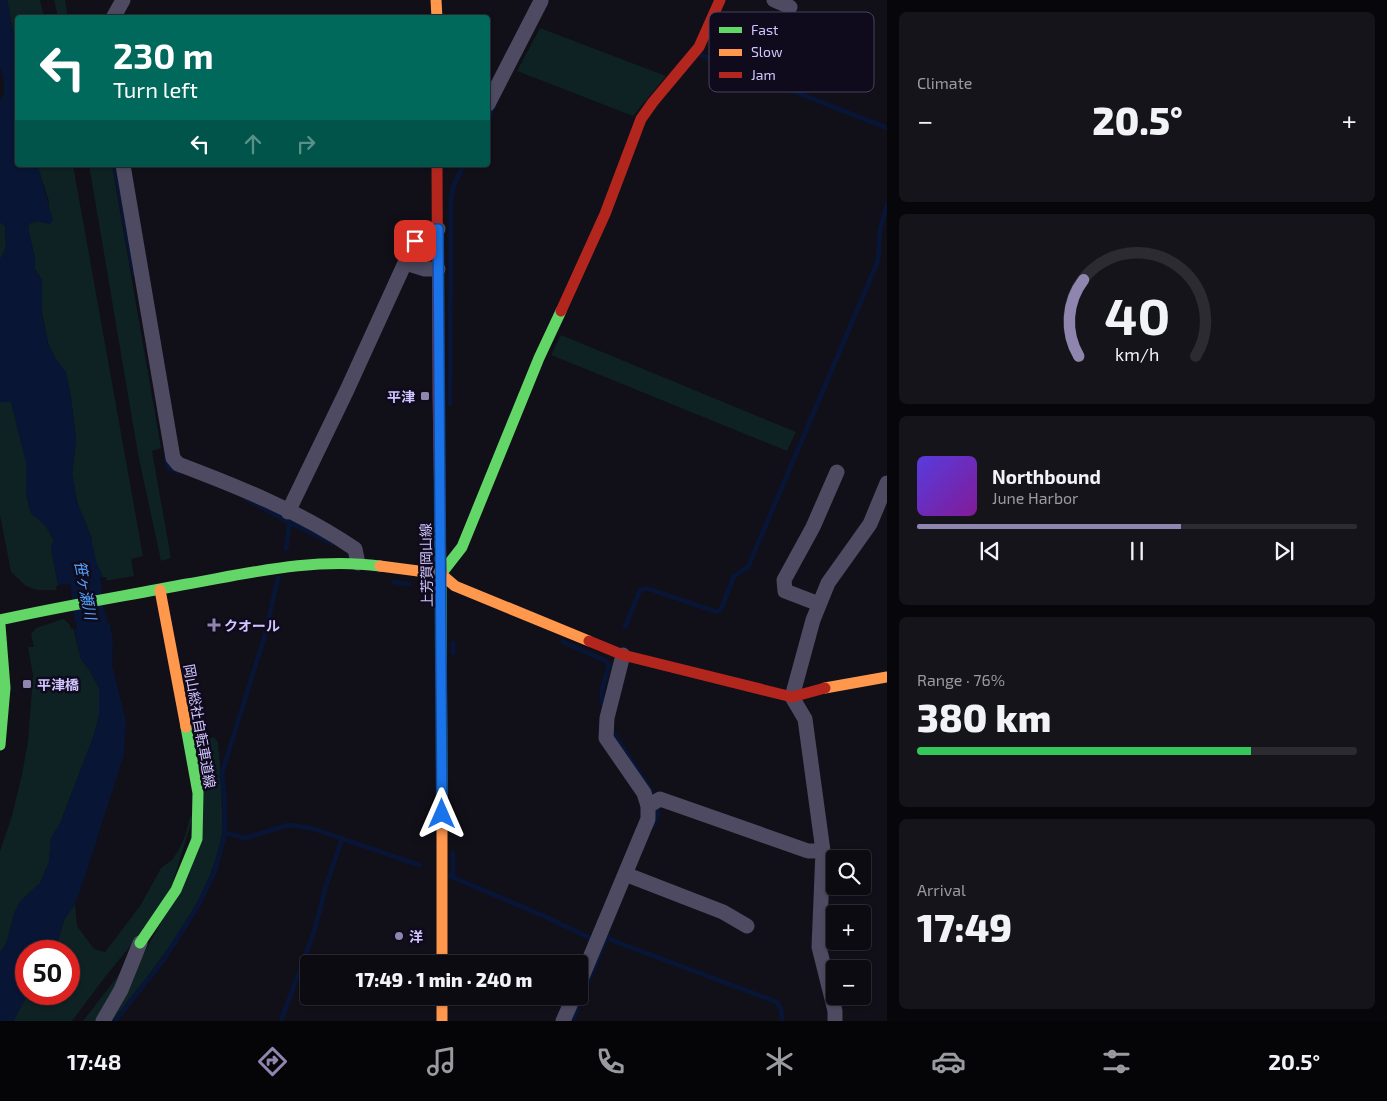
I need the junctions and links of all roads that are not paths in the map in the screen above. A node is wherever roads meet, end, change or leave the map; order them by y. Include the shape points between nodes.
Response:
1 (123, 0) edge
2 (436, 0) edge
3 (720, 0) edge
4 (774, 0) edge
5 (541, 1) dead end
6 (790, 7) dead end
7 (715, 12) edge
8 (115, 15) edge
9 (436, 15) edge
10 (709, 25) edge
11 (490, 100) edge
12 (123, 167) edge
13 (437, 167) edge
14 (438, 229) junction
15 (412, 266) dead end
16 (438, 269) junction
17 (837, 472) dead end
18 (887, 483) edge
19 (292, 514) junction
20 (358, 564) junction
21 (441, 574) junction
22 (158, 591) junction
23 (820, 604) junction
24 (0, 620) edge
25 (0, 624) edge
26 (624, 655) junction
27 (887, 676) edge
28 (792, 697) junction
29 (0, 745) edge
30 (653, 803) junction
31 (823, 851) junction
32 (631, 876) junction
33 (747, 926) dead end
34 (140, 944) joint
35 (442, 955) edge
36 (588, 965) edge
37 (442, 1005) edge
38 (570, 1005) edge
39 (103, 1021) edge
40 (442, 1021) edge
41 (563, 1021) edge
42 (835, 1021) edge

1 - 8 street
2 - 9 main road
3 - 7 main road
4 - 6 street
5 - 11 street
10 - 21 main road via 699,47 641,120 605,214 539,358 462,547
12 - 19 street via 173,458 178,464
13 - 14 main road, 上芳賀岡山線
14 - 16 main road, 上芳賀岡山線
14 - 19 street via 425,230 415,241
15 - 16 street
16 - 21 main road, 上芳賀岡山線
17 - 23 street via 784,580 785,591
18 - 23 street via 870,524 828,583
19 - 20 street via 355,549
20 - 21 main road
20 - 22 main road via 317,564 267,570
21 - 26 main road via 454,586
21 - 35 main road, 上芳賀岡山線
22 - 24 main road
22 - 34 main road, 岡山総社自転車道線 via 198,793 197,839 176,890
23 - 28 street
25 - 29 main road via 5,688
26 - 28 main road
26 - 30 street via 607,718 606,738
27 - 28 main road
28 - 31 street via 805,719
30 - 31 street via 808,851
30 - 32 street
31 - 42 street via 819,947
32 - 33 street via 723,912
32 - 36 street
34 - 39 street via 121,990
37 - 40 main road
38 - 41 street

